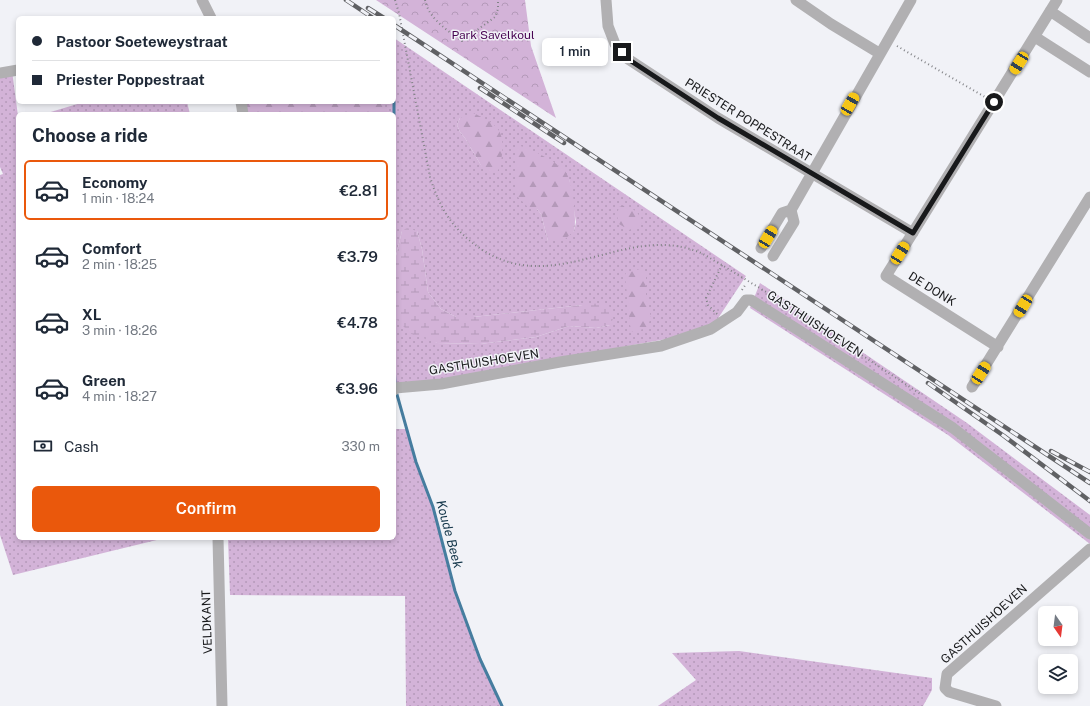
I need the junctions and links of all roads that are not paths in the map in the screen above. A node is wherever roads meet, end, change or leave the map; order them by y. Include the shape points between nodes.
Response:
1 (202, 0) edge
2 (606, 0) edge
3 (796, 0) edge
4 (911, 0) edge
5 (1057, 0) edge
6 (1050, 11) junction
7 (209, 16) edge
8 (1035, 37) junction
9 (1090, 38) edge
10 (879, 54) junction
11 (16, 70) edge
12 (0, 72) edge
13 (1090, 72) edge
14 (810, 174) junction
15 (1090, 197) edge
16 (791, 210) junction
17 (910, 237) junction
18 (761, 248) dead end
19 (773, 256) dead end
20 (998, 346) junction
21 (972, 387) dead end
22 (396, 388) edge
23 (1090, 534) edge
24 (218, 540) edge
25 (1090, 549) edge
26 (222, 706) edge
27 (996, 706) edge

1 - 7 street
2 - 14 street, PRIESTER POPPESTRAAT via 608,26 615,44 628,59
3 - 10 street
4 - 10 street
5 - 6 street
6 - 8 street
6 - 9 street
8 - 13 street
8 - 17 street
10 - 14 street
11 - 12 street
14 - 16 street
14 - 17 street, PRIESTER POPPESTRAAT
15 - 20 street
16 - 18 street via 782,213
16 - 19 street via 794,222
17 - 20 street, DE DONK via 886,276
20 - 21 street
22 - 23 street, GASTHUISHOEVEN via 441,384 661,346 711,329 737,312 746,300 751,300 953,428
24 - 26 street, VELDKANT
25 - 27 street, GASTHUISHOEVEN via 947,674 945,688 949,692

